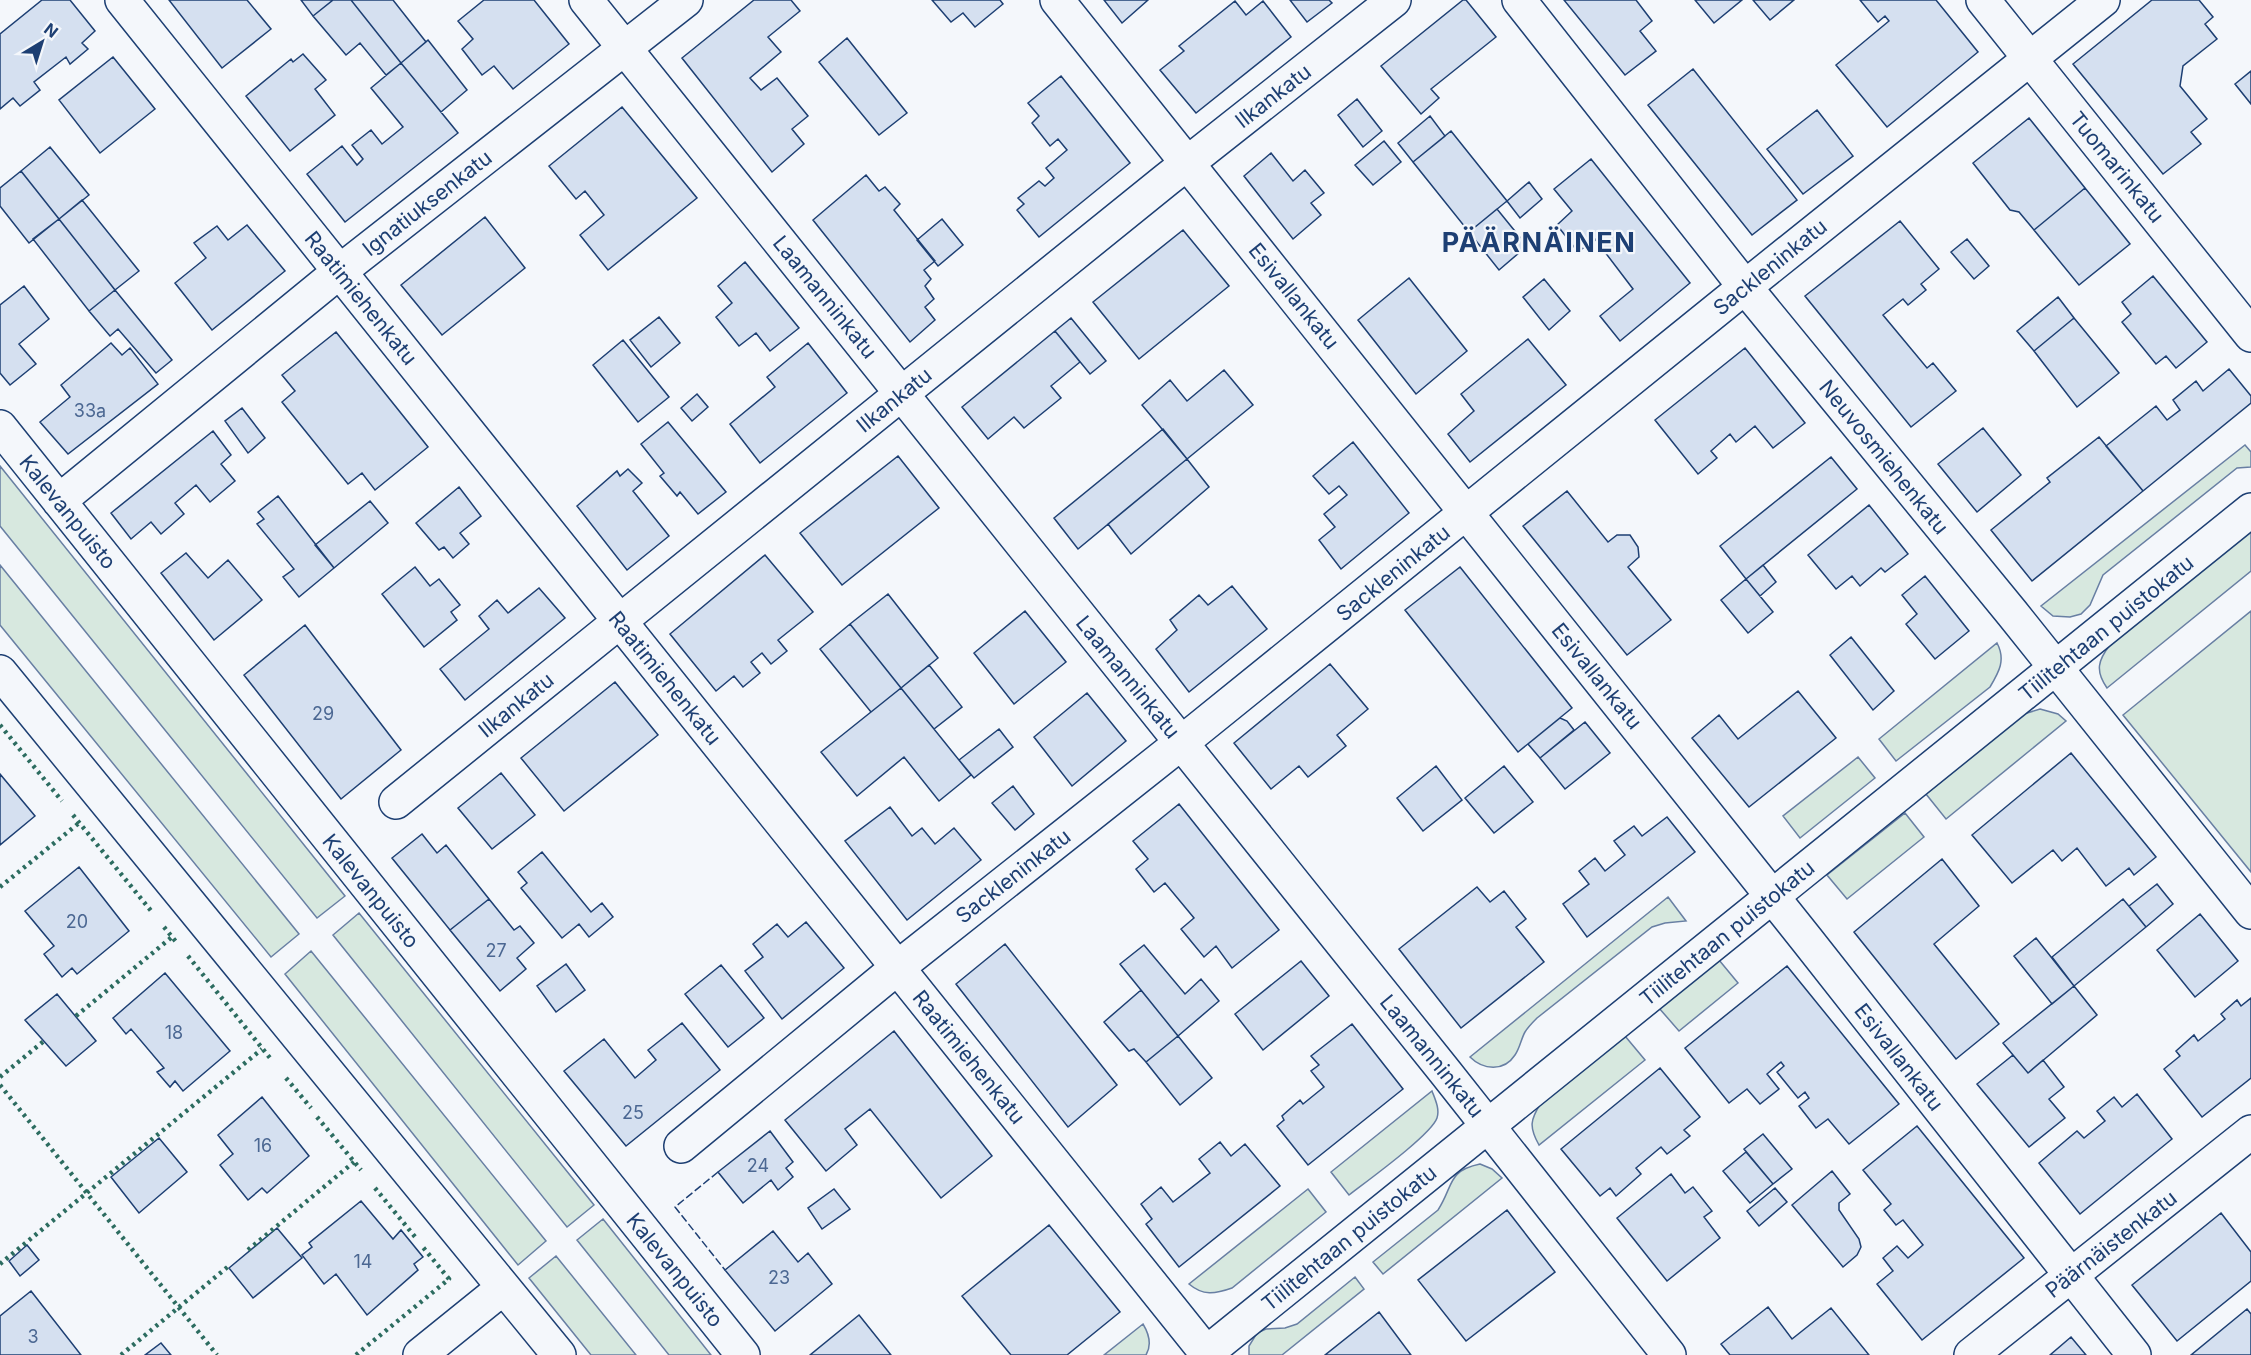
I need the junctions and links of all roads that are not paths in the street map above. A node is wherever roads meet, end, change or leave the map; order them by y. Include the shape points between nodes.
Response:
1 (122, 0) edge
2 (586, 0) edge
3 (686, 0) edge
4 (1057, 0) edge
5 (1394, 0) edge
6 (1519, 0) edge
7 (1983, 0) edge
8 (2103, 0) edge
9 (625, 49) junction
10 (2030, 59) junction
11 (1188, 163) junction
12 (339, 272) junction
13 (1745, 287) junction
14 (2251, 335) edge
15 (902, 394) junction
16 (0, 427) edge
17 (59, 501) junction
18 (2251, 510) edge
19 (1467, 513) junction
20 (619, 621) junction
21 (2055, 668) junction
22 (0, 672) edge
23 (1181, 743) junction
24 (396, 802) dead end
25 (1772, 896) junction
26 (2251, 912) edge
27 (897, 968) junction
28 (1488, 1126) junction
29 (2251, 1132) edge
30 (681, 1146) dead end
31 (2071, 1276) junction
32 (503, 1288) junction
33 (1206, 1354) edge
34 (420, 1355) edge
35 (559, 1355) edge
36 (743, 1355) edge
37 (1669, 1355) edge
38 (1971, 1355) edge
39 (2134, 1355) edge

1 - 12 street, Raatimiehenkatu
2 - 9 street, Laamanninkatu
3 - 9 street, Ignatiuksenkatu
4 - 11 street, Esivallankatu
5 - 11 street, Ilkankatu
6 - 13 street, Neuvosmiehenkatu
7 - 10 street, Tuomarinkatu
8 - 10 street, Sackleninkatu
9 - 12 street, Ignatiuksenkatu
9 - 15 street, Laamanninkatu
10 - 13 street, Sackleninkatu
10 - 14 street, Tuomarinkatu
11 - 15 street, Ilkankatu
11 - 19 street, Esivallankatu
12 - 17 street, Ignatiuksenkatu
12 - 20 street, Raatimiehenkatu
13 - 19 street, Sackleninkatu
13 - 21 street, Neuvosmiehenkatu
15 - 20 street, Ilkankatu
15 - 23 street, Laamanninkatu
16 - 17 street, Kalevanpuisto
17 - 36 street, Kalevanpuisto
18 - 21 street, Tiilitehtaan puistokatu
19 - 23 street, Sackleninkatu
19 - 25 street, Esivallankatu
20 - 24 street, Ilkankatu
20 - 27 street, Raatimiehenkatu
21 - 25 street, Tiilitehtaan puistokatu
21 - 26 street, Neuvosmiehenkatu
22 - 32 street
23 - 27 street, Sackleninkatu
23 - 28 street, Laamanninkatu
25 - 28 street, Tiilitehtaan puistokatu
25 - 31 street, Esivallankatu
27 - 30 street, Sackleninkatu
27 - 33 street, Raatimiehenkatu
28 - 33 street, Tiilitehtaan puistokatu
28 - 37 street, Laamanninkatu
29 - 31 street, Päärnäistenkatu
31 - 38 street, Päärnäistenkatu
31 - 39 street, Esivallankatu
32 - 34 street
32 - 35 street

